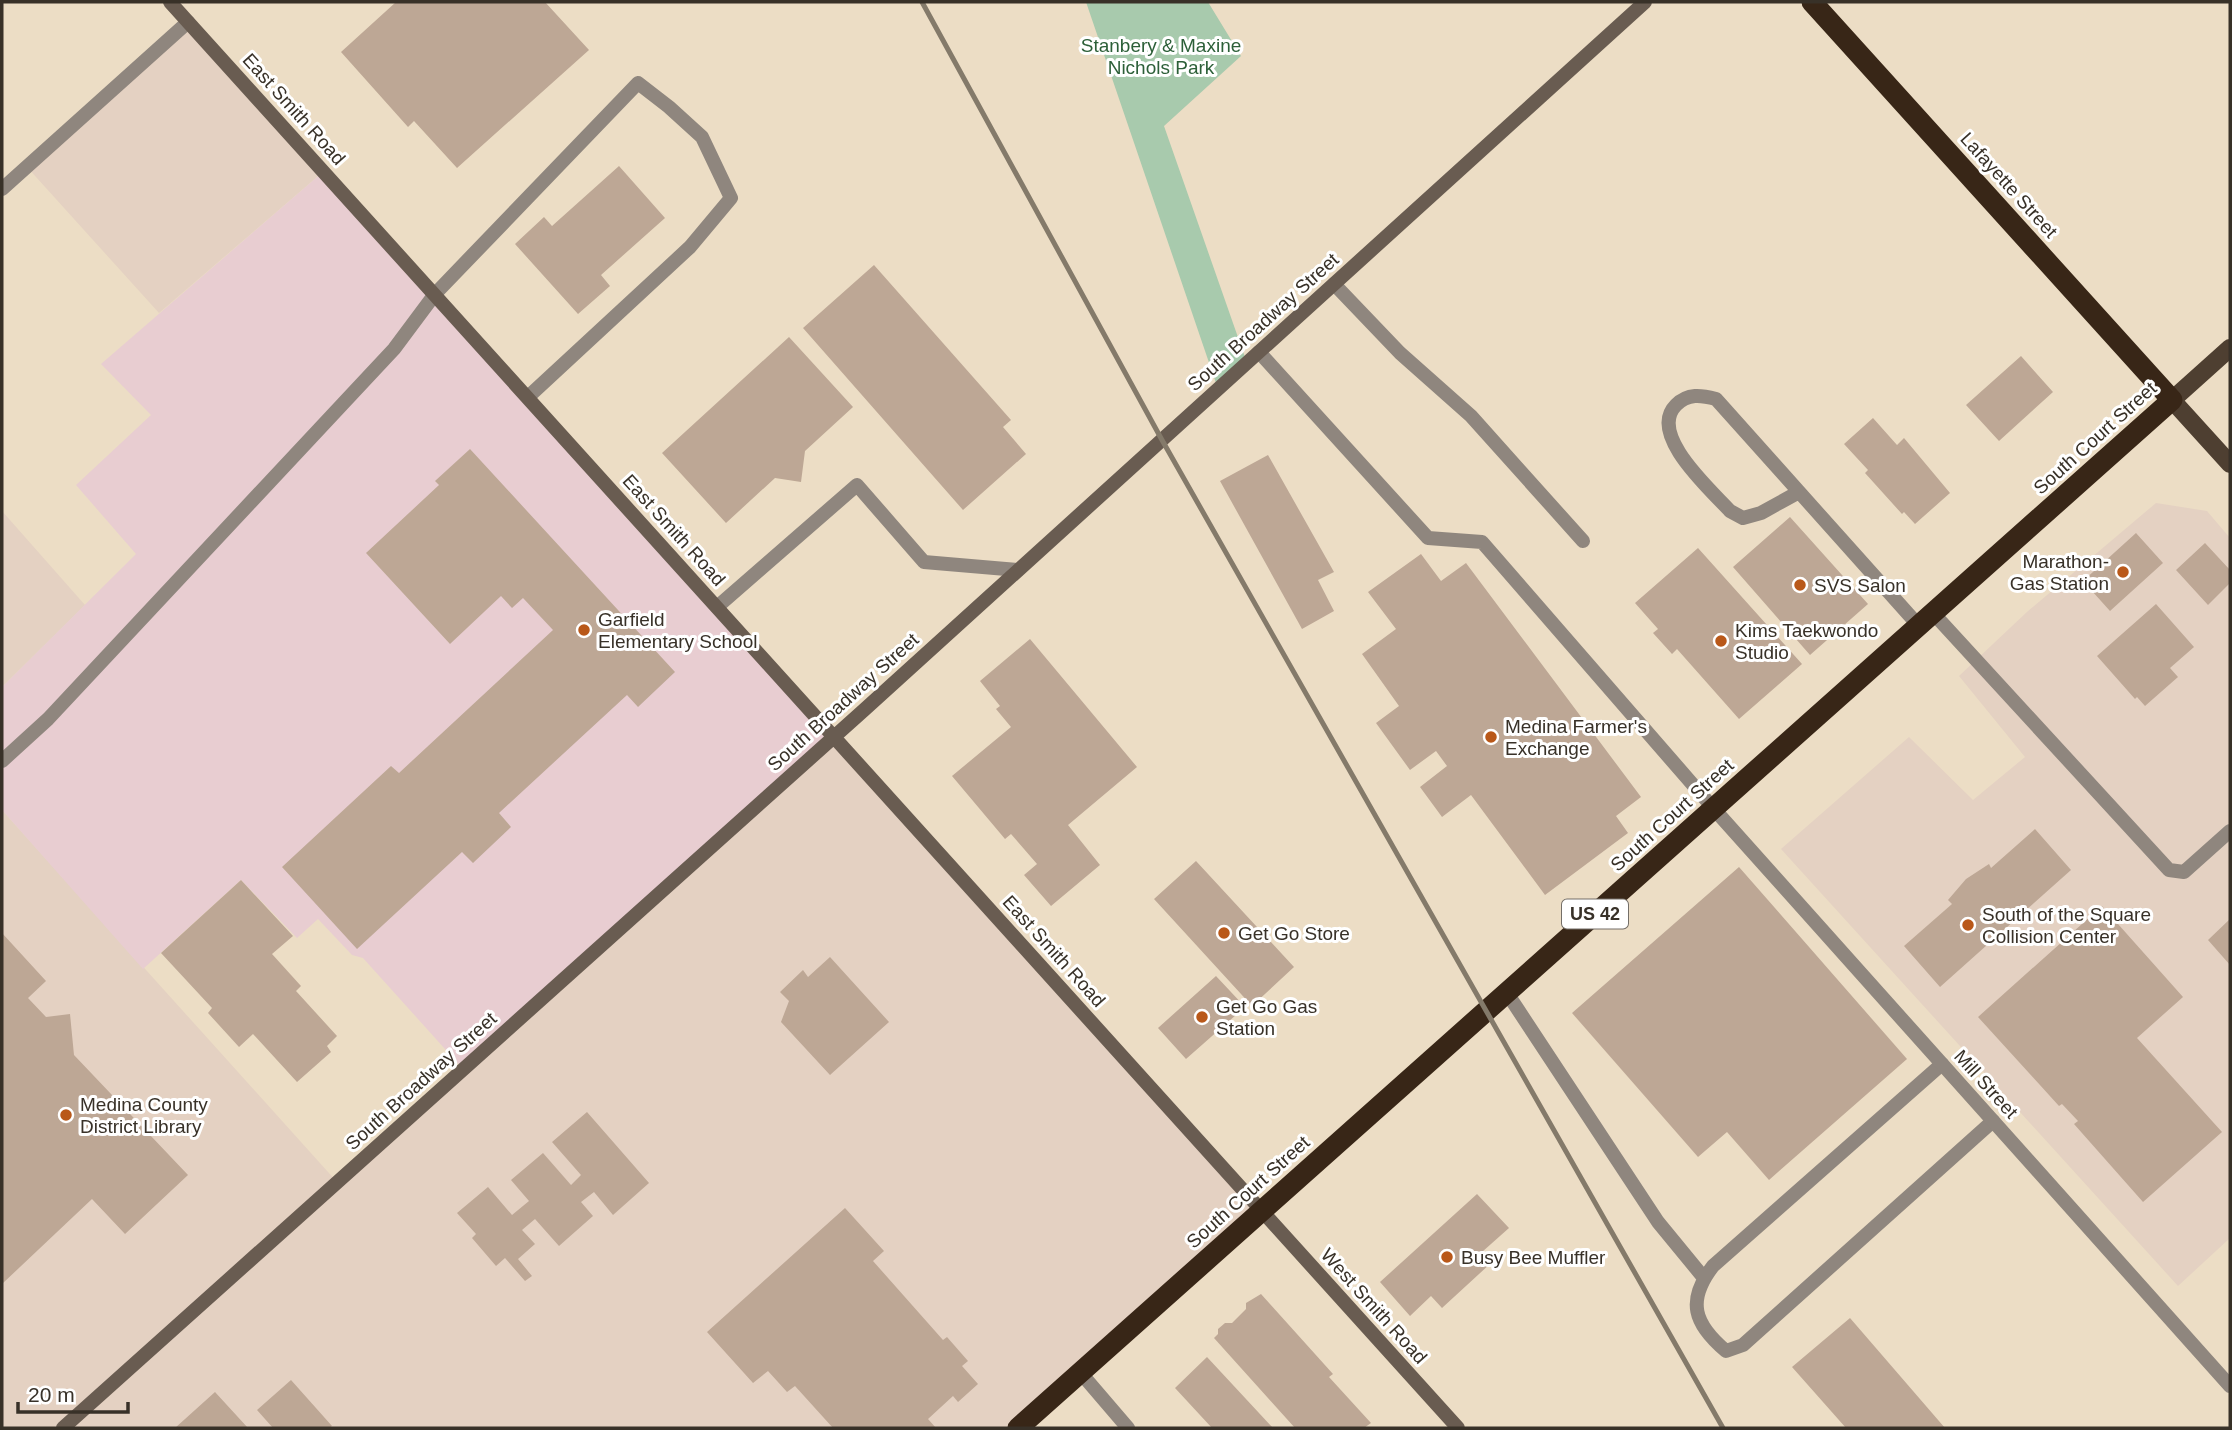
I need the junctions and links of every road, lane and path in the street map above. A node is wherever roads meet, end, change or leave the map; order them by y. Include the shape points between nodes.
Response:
1 (170, 2) edge
2 (1645, 2) edge
3 (1812, 2) edge
4 (188, 22) junction
5 (2, 189) edge
6 (1334, 284) junction
7 (436, 294) junction
8 (2230, 348) edge
9 (1259, 352) junction
10 (528, 397) junction
11 (2172, 400) junction
12 (2230, 464) edge
13 (1799, 492) junction
14 (1583, 541) dead end
15 (1018, 570) junction
16 (717, 607) junction
17 (1926, 620) junction
18 (834, 736) junction
19 (2, 761) edge
20 (1714, 809) junction
21 (2230, 831) edge
22 (1507, 993) junction
23 (1942, 1064) junction
24 (1993, 1121) junction
25 (1262, 1209) junction
26 (1704, 1278) junction
27 (1080, 1372) junction
28 (2230, 1385) edge
29 (63, 1428) edge
30 (1018, 1428) edge
31 (1128, 1428) edge
32 (1458, 1428) edge

1 - 4 main road, East Smith Road
2 - 6 main road, South Broadway Street
3 - 11 highway, Lafayette Street
4 - 5 street
4 - 7 main road, East Smith Road
6 - 9 main road, South Broadway Street
6 - 14 street via 1471,416
7 - 10 main road, East Smith Road
7 - 10 street via 638,83 702,137 731,198 690,247
7 - 19 street via 394,349 48,719
8 - 11 main road, South Court Street
9 - 15 main road, South Broadway Street
9 - 20 street, Mill Street via 1429,538 1482,542
10 - 16 main road, East Smith Road
11 - 12 main road
11 - 17 highway, South Court Street / US 42
13 - 13 street via 1716,399 1687,396 1674,406 1668,424 1670,440 1730,511 1743,518
13 - 17 street
15 - 16 street via 925,562 857,485
15 - 18 main road, South Broadway Street
16 - 18 main road, East Smith Road
17 - 20 highway, South Court Street / US 42
17 - 21 street via 2169,870 2184,872
18 - 25 main road, East Smith Road
18 - 29 main road, South Broadway Street
20 - 22 highway, South Court Street / US 42
20 - 23 street, Mill Street
22 - 25 highway, South Court Street / US 42
22 - 26 street via 1658,1222
23 - 24 street, Mill Street
23 - 26 street
24 - 26 street via 1742,1345 1726,1351 1702,1325 1695,1302
24 - 28 street, Mill Street
25 - 27 highway, South Court Street / US 42
25 - 32 main road, West Smith Road
27 - 30 highway, South Court Street / US 42
27 - 31 street

